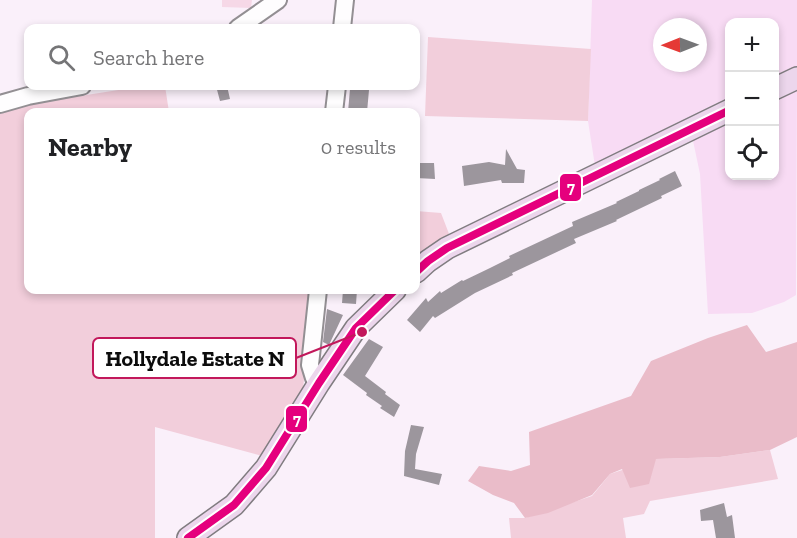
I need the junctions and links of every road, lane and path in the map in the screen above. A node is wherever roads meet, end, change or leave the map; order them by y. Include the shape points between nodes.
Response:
1 (278, 0) edge
2 (345, 0) edge
3 (244, 24) edge
4 (342, 24) edge
5 (797, 78) edge
6 (779, 87) edge
7 (60, 90) edge
8 (337, 90) edge
9 (0, 104) edge
10 (334, 108) edge
11 (725, 112) edge
12 (420, 268) edge
13 (318, 294) edge
14 (391, 294) edge
15 (319, 383) junction
16 (188, 538) edge

1 - 3 street
2 - 4 street
5 - 6 main road
7 - 9 street
8 - 10 street
11 - 12 main road via 447,248
13 - 15 street via 310,365
14 - 15 main road via 356,328
15 - 16 main road via 266,468 234,505

